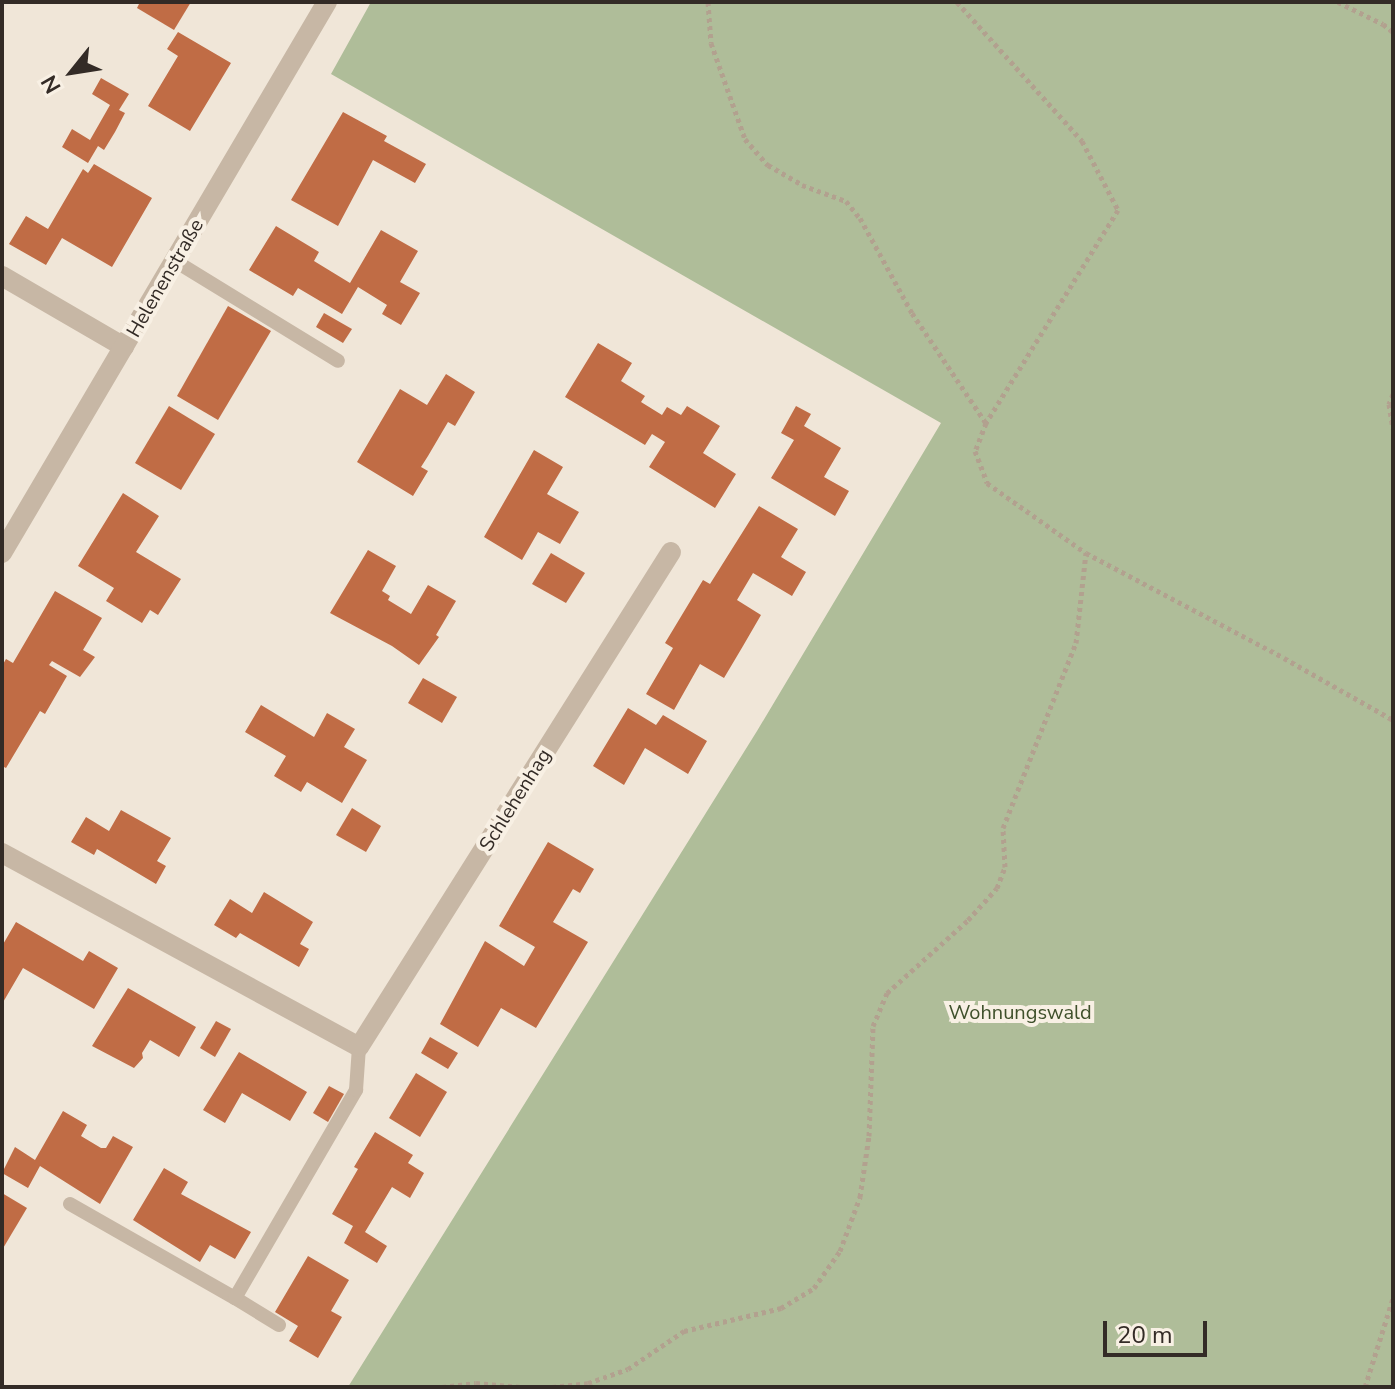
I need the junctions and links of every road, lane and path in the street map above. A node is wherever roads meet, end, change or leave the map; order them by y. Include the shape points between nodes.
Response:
1 (327, 2) edge
2 (708, 2) edge
3 (957, 2) edge
4 (1338, 2) edge
5 (1393, 32) edge
6 (175, 261) junction
7 (2, 276) edge
8 (124, 347) junction
9 (338, 361) dead end
10 (1393, 394) edge
11 (986, 423) junction
12 (1393, 429) edge
13 (671, 552) dead end
14 (2, 553) edge
15 (1086, 553) junction
16 (1393, 720) edge
17 (2, 853) edge
18 (359, 1047) junction
19 (70, 1204) dead end
20 (235, 1298) junction
21 (1393, 1298) edge
22 (279, 1325) dead end
23 (442, 1387) edge
24 (522, 1387) edge
25 (552, 1387) edge
26 (1365, 1387) edge

1 - 6 street, Helenenstraße
2 - 11 path via 711,43 745,139 768,165 846,201
3 - 11 path via 1082,141 1118,210
4 - 5 path
6 - 8 street, Helenenstraße
6 - 9 lane
7 - 8 street
8 - 14 street, Helenenstraße
10 - 12 path
11 - 15 path via 975,451 987,483
13 - 18 street, Schlehenhag
15 - 16 path
15 - 25 path via 1076,643 1003,828 1005,867 997,888 887,993 873,1026 869,1136 860,1197 840,1251 814,1288 781,1308 684,1331 628,1369 588,1383
17 - 18 street
18 - 20 lane, Schlehenhag via 356,1090
19 - 20 lane
20 - 22 lane
21 - 26 path
23 - 24 path

